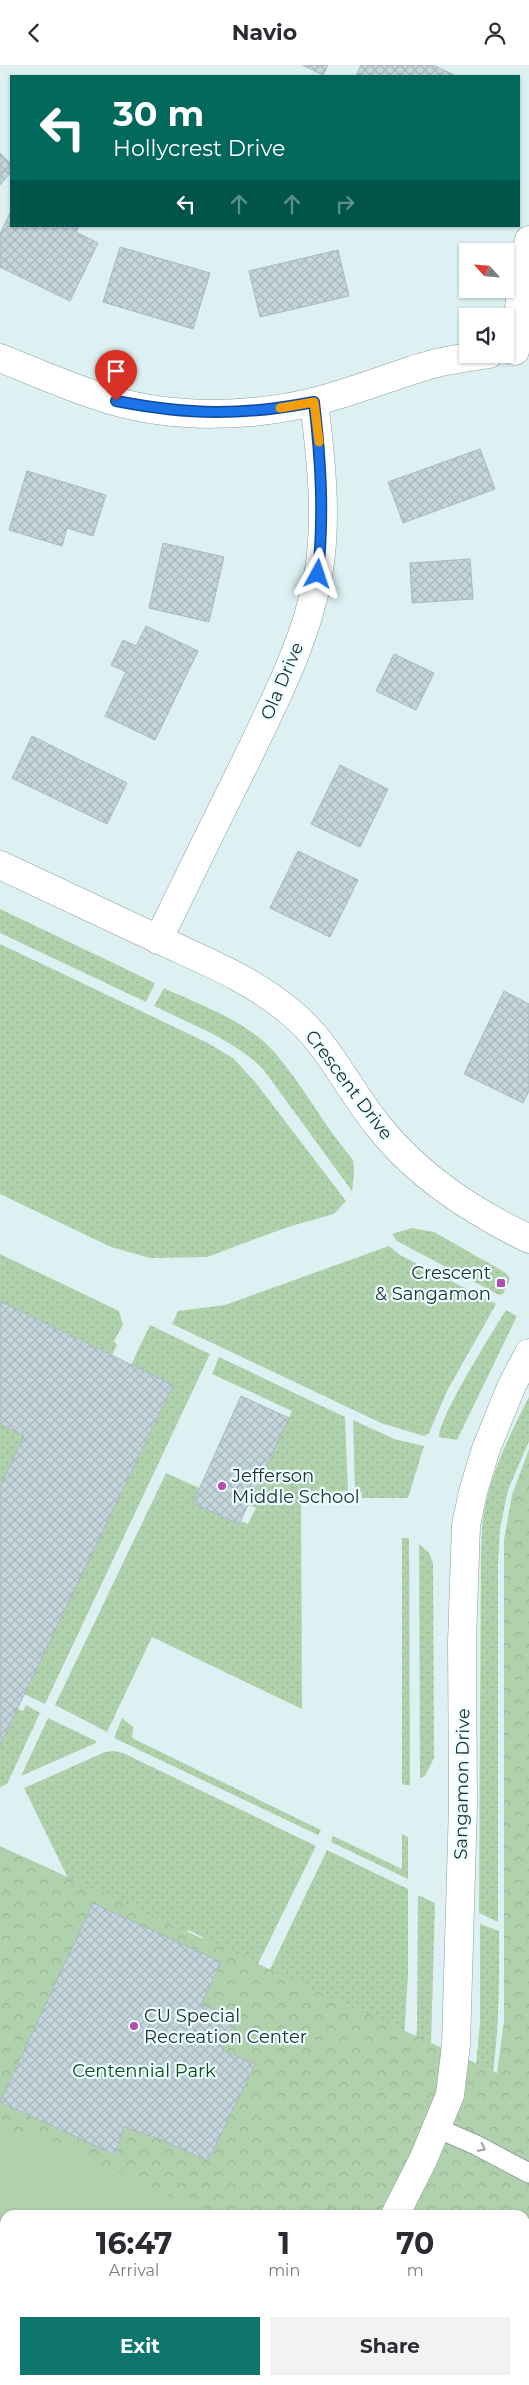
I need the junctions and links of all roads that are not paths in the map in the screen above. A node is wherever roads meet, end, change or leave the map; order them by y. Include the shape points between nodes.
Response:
1 (529, 240) edge
2 (514, 320) edge
3 (0, 358) edge
4 (459, 359) edge
5 (314, 402) junction
6 (0, 865) edge
7 (158, 939) junction
8 (529, 1239) edge
9 (529, 1353) edge
10 (437, 2128) junction
11 (529, 2173) edge
12 (397, 2210) edge

1 - 2 street
3 - 5 street via 69,387 162,410 209,414
4 - 5 street via 434,363
5 - 7 street, Ola Drive via 321,455 323,524 310,613 288,673
6 - 7 street, Crescent Drive
7 - 8 street, Crescent Drive via 237,975 290,1011 321,1044 378,1127 410,1161 447,1192
9 - 10 street, Sangamon Drive via 486,1449 466,1525 456,2045 450,2095
10 -> 11 lane
10 - 12 street, Sangamon Drive

